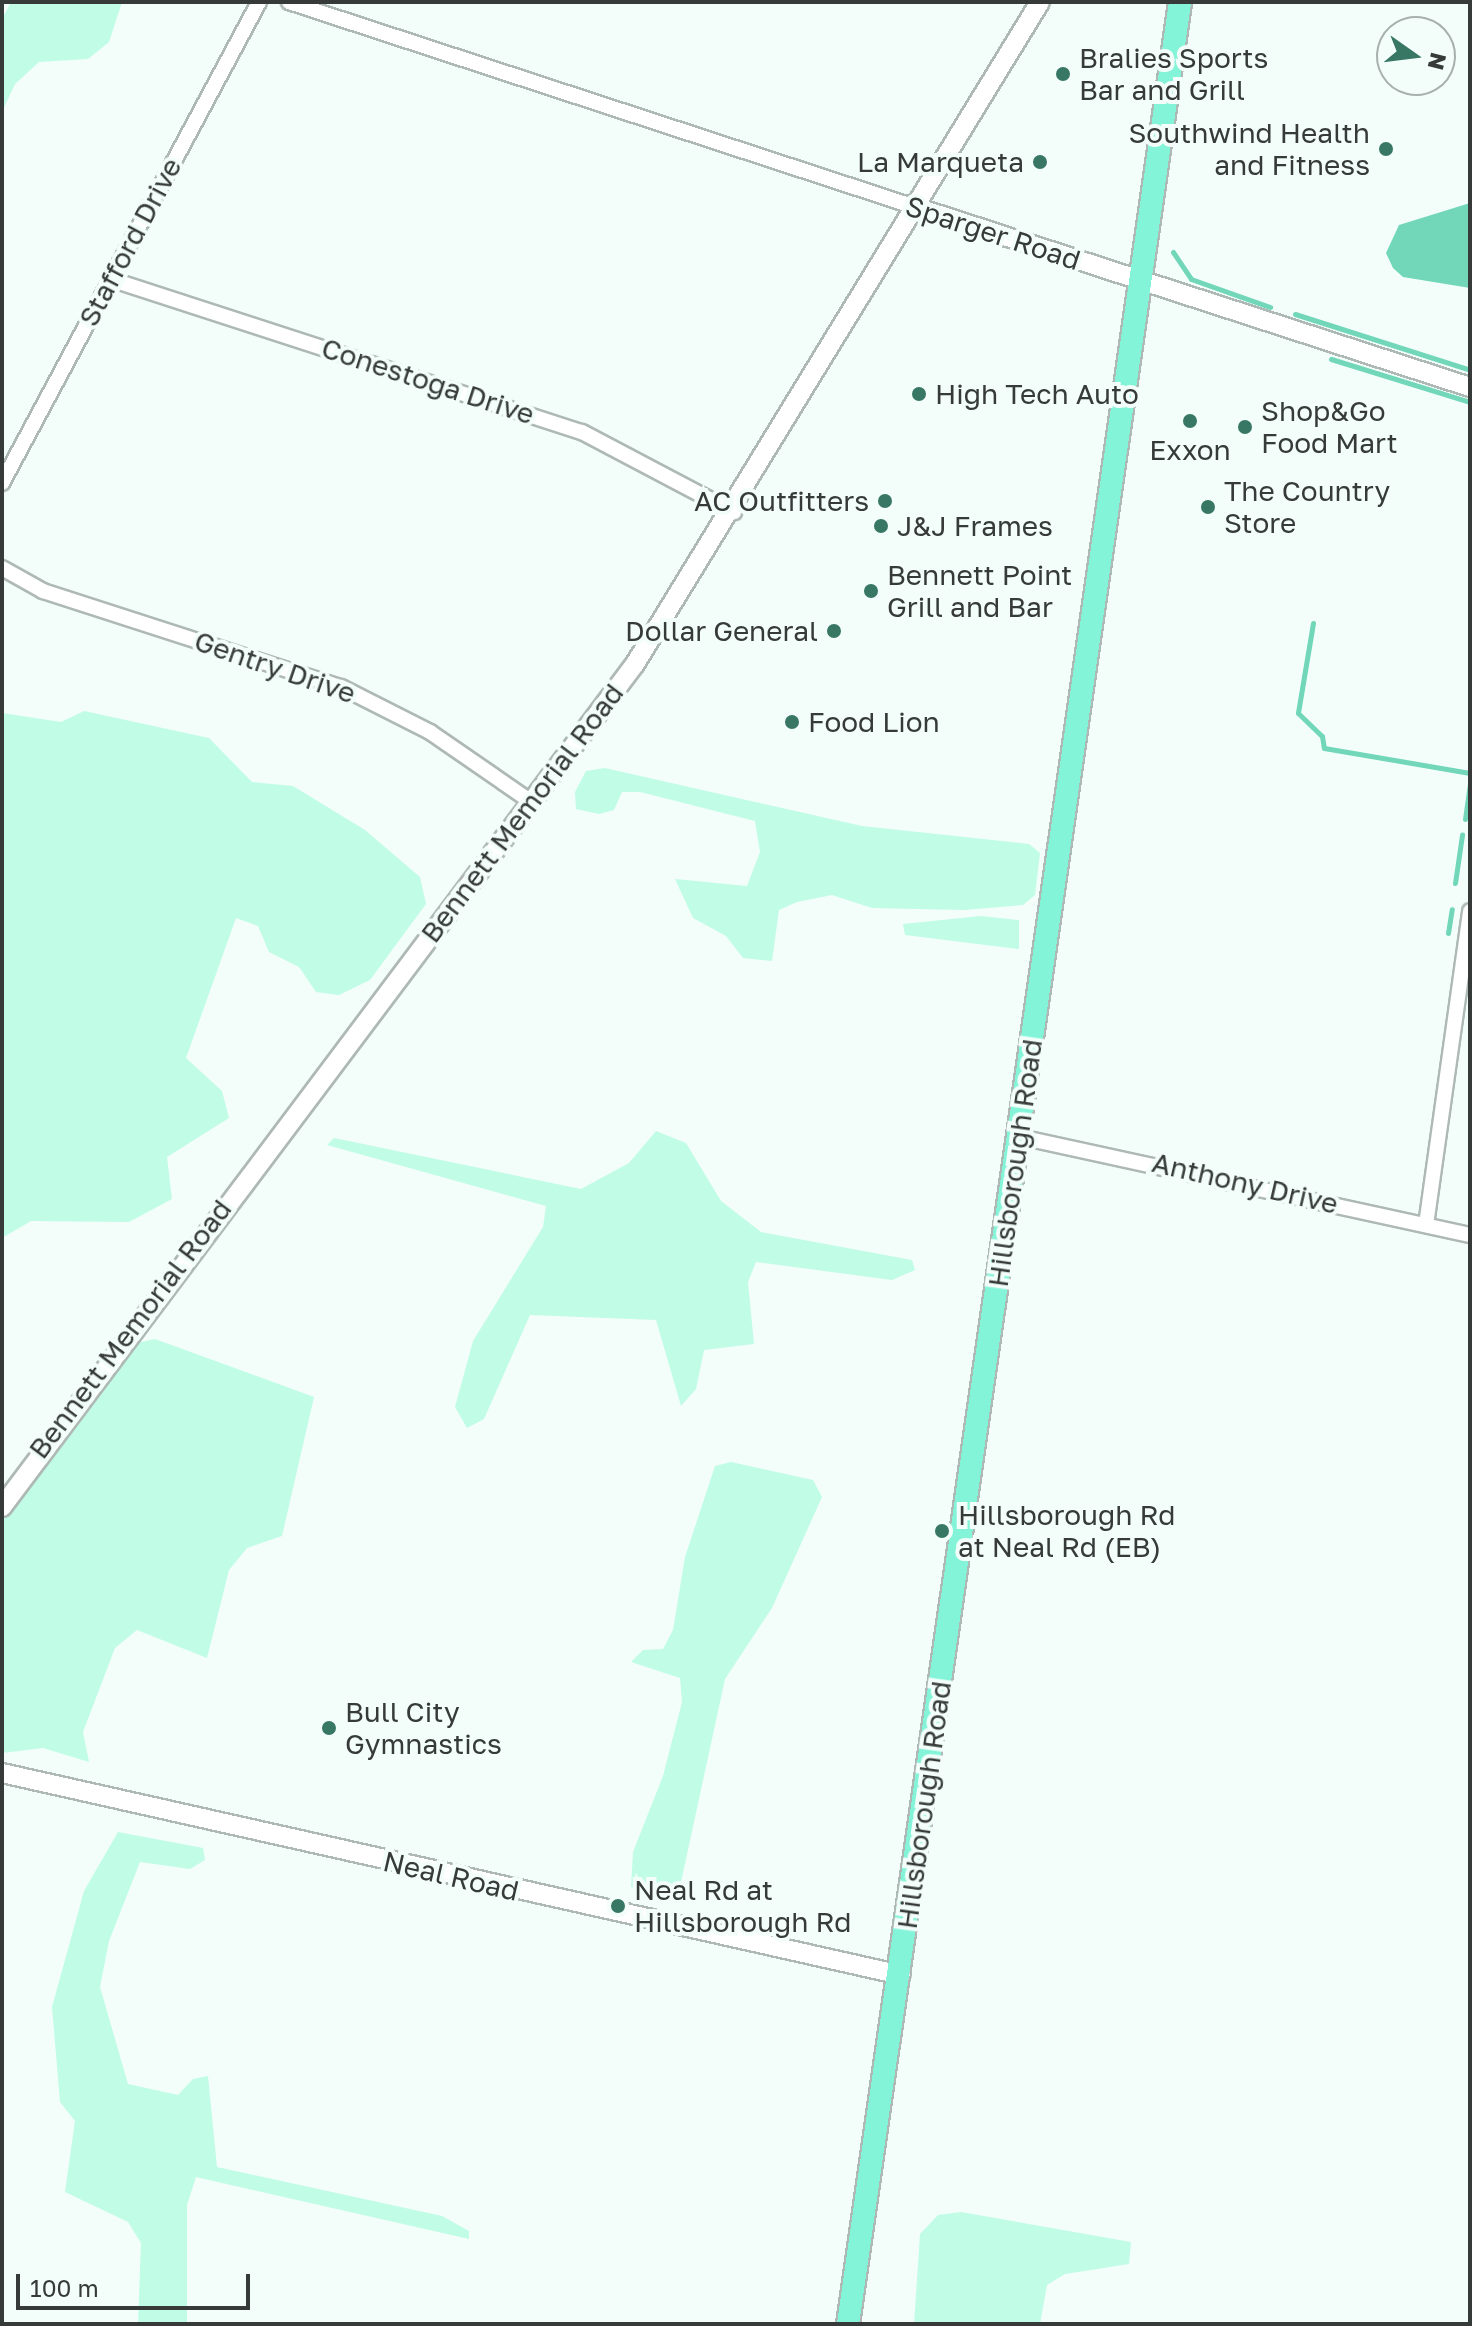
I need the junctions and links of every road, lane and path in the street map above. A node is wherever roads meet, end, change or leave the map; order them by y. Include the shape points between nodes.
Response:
1 (259, 2) edge
2 (289, 2) edge
3 (1040, 2) edge
4 (1180, 2) edge
5 (918, 208) junction
6 (110, 279) junction
7 (1141, 280) junction
8 (1470, 387) edge
9 (2, 483) edge
10 (734, 512) junction
11 (2, 568) edge
12 (530, 801) junction
13 (1470, 911) edge
14 (1020, 1137) junction
15 (1426, 1225) junction
16 (1470, 1235) edge
17 (2, 1507) edge
18 (2, 1773) edge
19 (901, 1975) junction
20 (848, 2324) edge

1 - 6 street, Stafford Drive
2 - 5 street, Sparger Road
3 - 5 street, Bennett Memorial Road
4 - 7 main road, Hillsborough Road
5 - 7 street, Sparger Road
5 - 10 street, Bennett Memorial Road
6 - 9 street, Stafford Drive
6 - 10 street, Conestoga Drive via 582,432
7 - 8 street, Sparger Road
7 - 14 main road, Hillsborough Road
10 - 12 street, Bennett Memorial Road via 635,664
11 - 12 street, Gentry Drive via 43,591 341,687 430,732
12 - 17 street, Bennett Memorial Road
13 - 15 street
14 - 15 street, Anthony Drive
14 - 19 main road, Hillsborough Road
15 - 16 street, Anthony Drive
18 - 19 street, Neal Road
19 - 20 main road, Hillsborough Road

